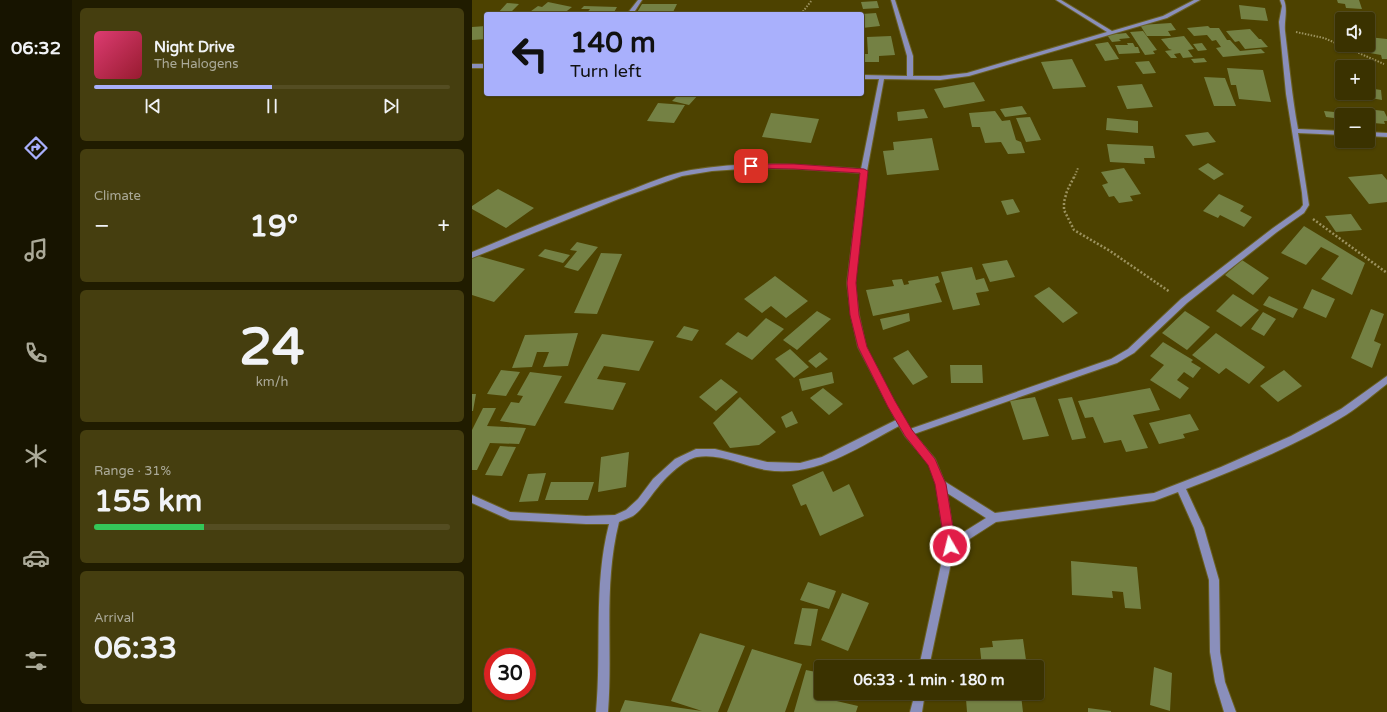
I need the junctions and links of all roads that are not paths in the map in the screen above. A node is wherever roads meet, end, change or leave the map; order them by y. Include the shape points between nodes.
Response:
1 (640, 0) edge
2 (894, 0) edge
3 (1058, 0) edge
4 (1198, 0) edge
5 (1282, 0) edge
6 (631, 12) edge
7 (1110, 32) junction
8 (472, 66) edge
9 (484, 66) edge
10 (864, 76) edge
11 (882, 77) junction
12 (910, 77) junction
13 (1296, 131) junction
14 (1335, 133) edge
15 (1375, 134) edge
16 (1387, 135) edge
17 (864, 171) junction
18 (472, 254) edge
19 (1387, 379) edge
20 (901, 421) junction
21 (908, 433) junction
22 (941, 484) junction
23 (1180, 487) junction
24 (472, 499) edge
25 (994, 518) junction
26 (615, 519) junction
27 (950, 546) junction
28 (926, 660) edge
29 (919, 700) edge
30 (602, 712) edge
31 (916, 712) edge
32 (1230, 712) edge

1 - 6 street
2 - 12 street via 910,56
3 - 7 street
4 - 7 street via 1165,17
5 - 13 street via 1282,28 1289,94
7 - 12 street via 967,75 940,78
8 - 9 street
10 - 11 street
11 - 12 street
11 - 17 street
13 - 14 street
13 - 21 street via 1306,205 1302,211 1184,301 1131,351 1114,361
15 - 16 street
17 - 18 street via 751,166 690,172 555,220
17 - 20 street via 851,283 855,315 862,347
19 - 23 street via 1344,412 1294,439
20 - 21 street
20 - 26 street via 824,461 800,467 767,466 715,453 696,453 678,462 656,482 629,513
21 - 22 street via 932,462
22 - 25 street
22 - 27 street
23 - 25 street via 1154,497
23 - 32 street via 1199,528 1214,580 1215,652 1220,682
24 - 26 street via 510,516
25 - 27 street
26 - 30 street via 605,565
27 - 28 street
29 - 31 street

